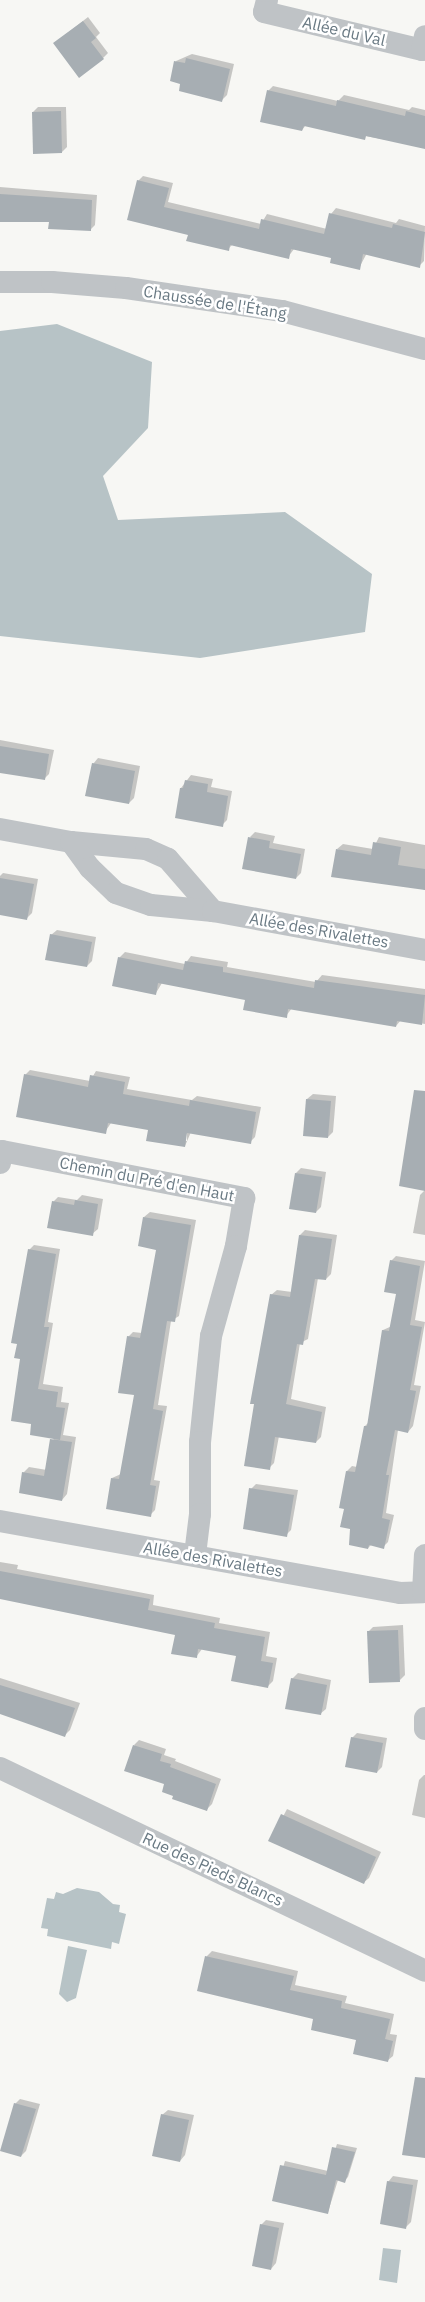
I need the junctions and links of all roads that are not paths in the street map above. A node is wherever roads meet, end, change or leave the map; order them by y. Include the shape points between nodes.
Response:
1 (267, 0) edge
2 (425, 36) edge
3 (0, 282) edge
4 (425, 349) edge
5 (0, 830) edge
6 (71, 842) junction
7 (213, 911) junction
8 (425, 950) edge
9 (0, 1162) edge
10 (0, 1521) edge
11 (425, 1554) edge
12 (195, 1555) junction
13 (424, 1593) edge
14 (425, 1718) edge
15 (425, 1729) edge
16 (0, 1768) edge
17 (425, 1971) edge

1 - 2 street, Allée du Val via 264,12 422,50
3 - 4 street, Chaussée de l'Étang via 126,288 282,311
5 - 6 street
6 - 7 street, Allée des Rivalettes via 90,868 116,893 151,905
6 - 7 street via 146,849 168,859
7 - 8 street, Allée des Rivalettes
9 - 12 street, Chemin du Pré d'en Haut via 2,1150 244,1198 236,1246 211,1336 200,1442 200,1514
10 - 12 street, Allée des Rivalettes
11 - 13 street
12 - 13 street, Allée des Rivalettes via 400,1593
14 - 15 street
16 - 17 street, Rue des Pieds Blancs

